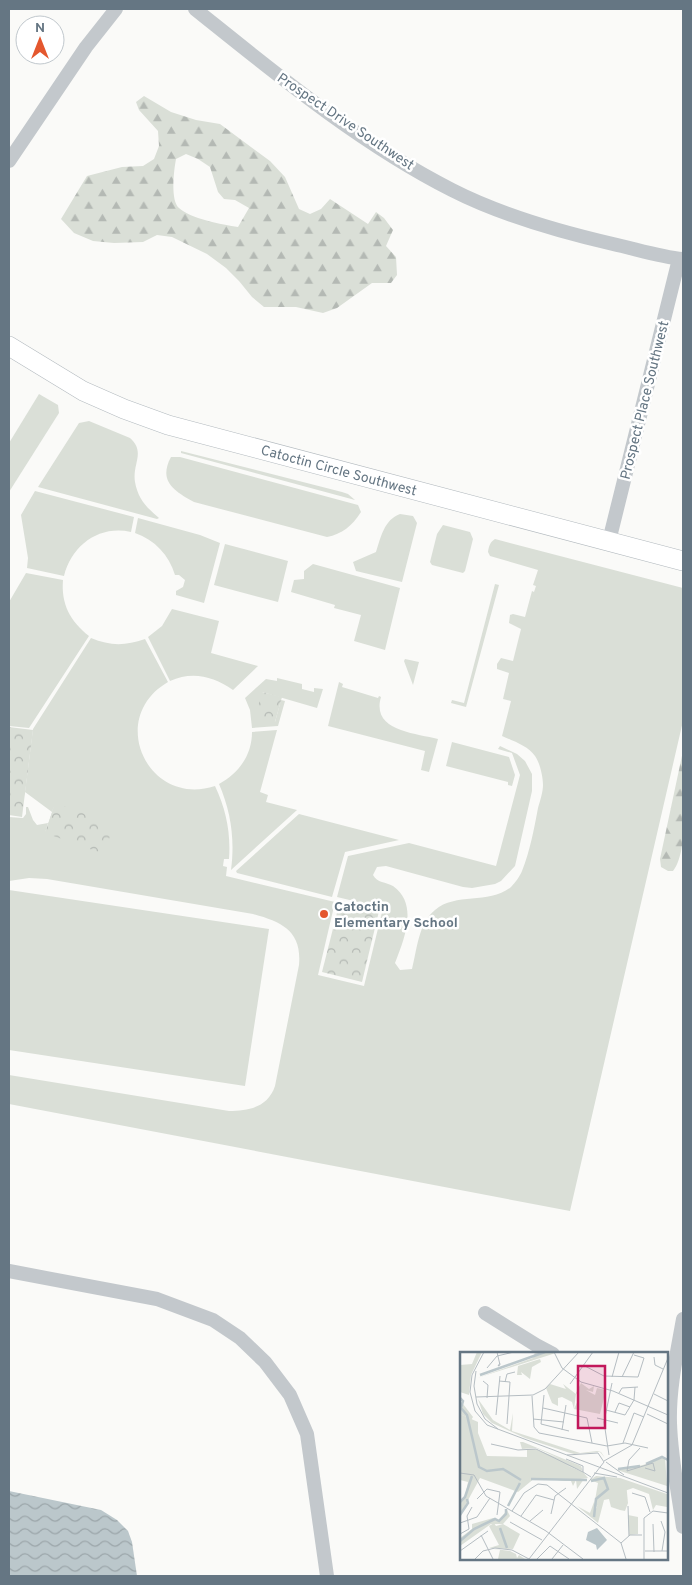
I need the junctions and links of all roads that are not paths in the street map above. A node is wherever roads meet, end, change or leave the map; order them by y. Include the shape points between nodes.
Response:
1 (116, 9) edge
2 (195, 9) edge
3 (9, 161) edge
4 (681, 259) edge
5 (9, 346) edge
6 (609, 541) junction
7 (683, 561) edge
8 (9, 1271) edge
9 (485, 1313) dead end
10 (683, 1319) edge
11 (549, 1352) edge
12 (674, 1382) edge
13 (683, 1526) edge
14 (328, 1576) edge

1 - 3 street via 86,46
2 - 4 street, Prospect Drive Southwest via 327,112 386,152 452,190 516,216 590,238
4 - 6 street, Prospect Place Southwest
5 - 6 main road, Catoctin Circle Southwest via 84,391 168,426
6 - 7 main road, Catoctin Circle Southwest
8 - 14 street via 157,1299 213,1320 240,1338 265,1362 290,1395 307,1434
9 - 11 street
10 - 12 street
12 - 13 street via 670,1422

